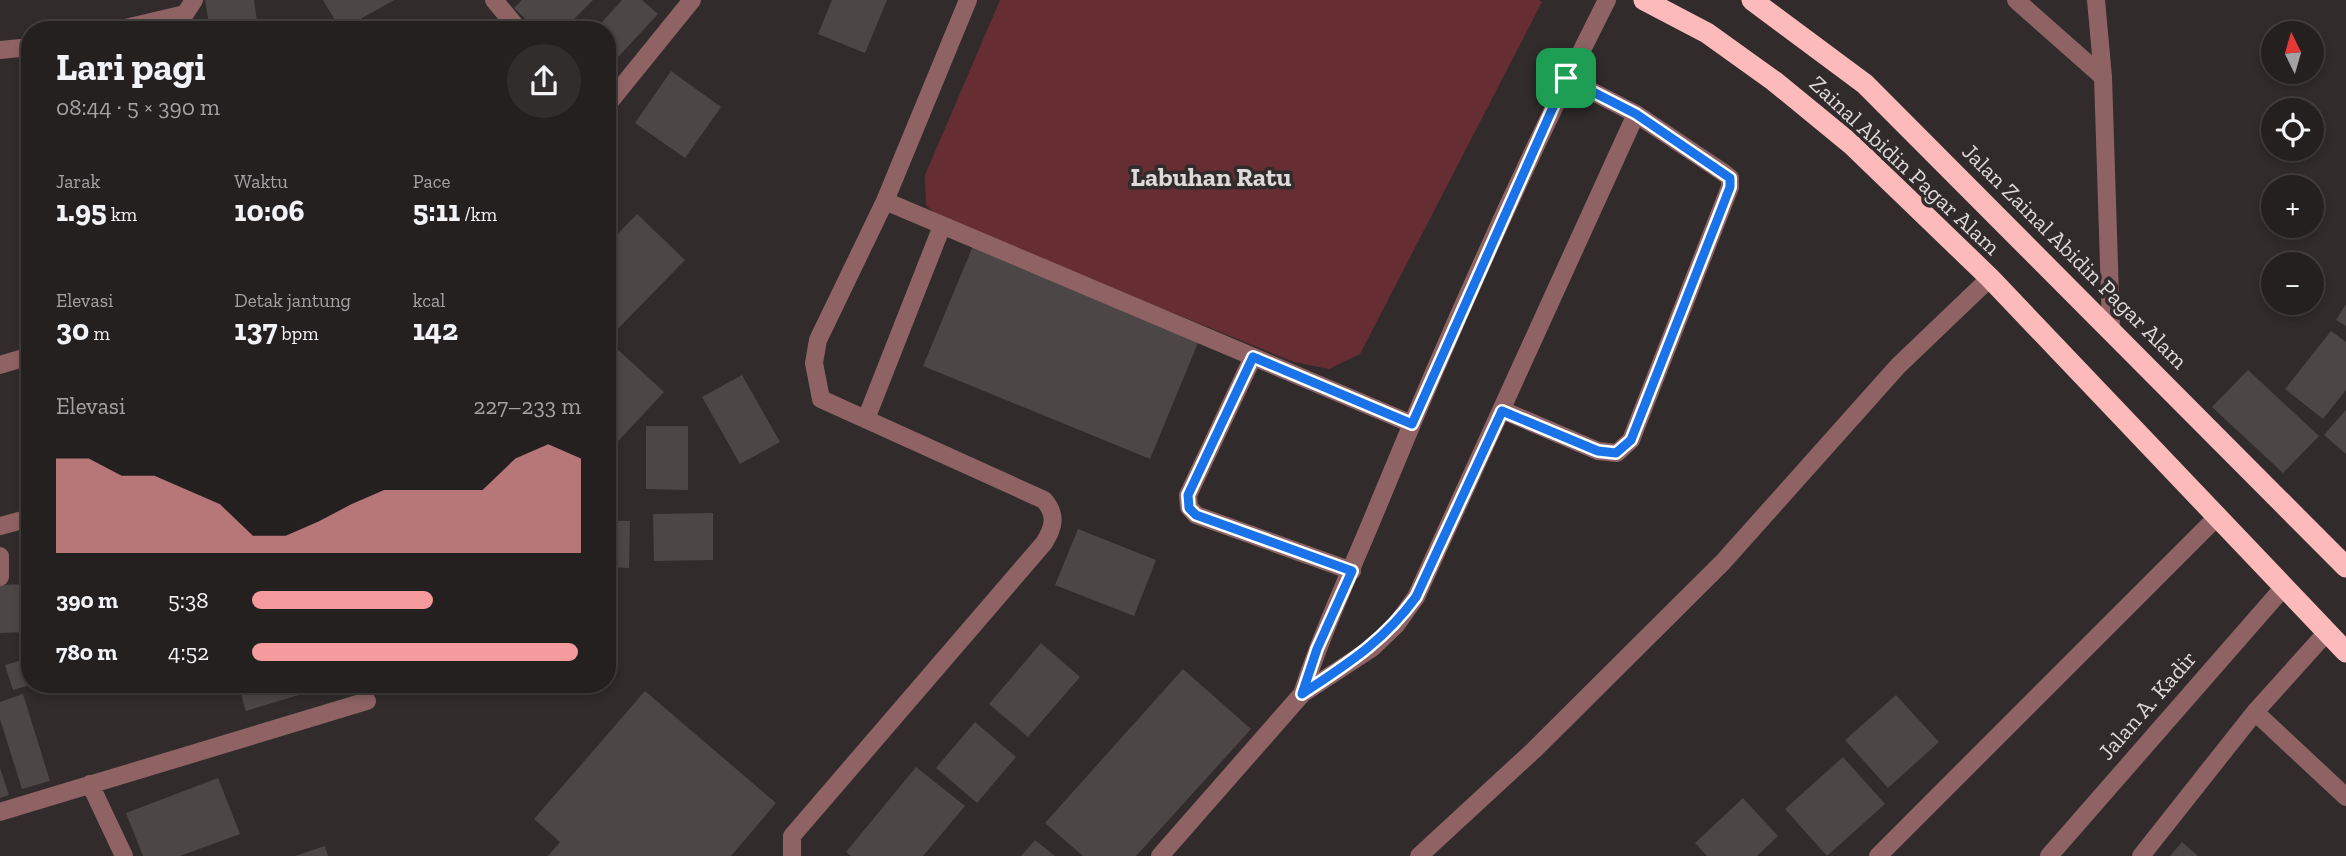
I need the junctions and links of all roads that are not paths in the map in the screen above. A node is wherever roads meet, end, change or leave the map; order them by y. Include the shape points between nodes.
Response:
1 (194, 0) edge
2 (494, 0) edge
3 (692, 0) edge
4 (968, 0) edge
5 (1607, 0) edge
6 (1644, 0) edge
7 (1752, 0) edge
8 (2016, 0) edge
9 (2096, 0) edge
10 (171, 21) edge
11 (512, 21) edge
12 (21, 48) edge
13 (0, 50) edge
14 (2103, 77) junction
15 (1566, 78) junction
16 (616, 94) edge
17 (1636, 114) junction
18 (885, 201) junction
19 (942, 226) junction
20 (1990, 278) junction
21 (2111, 327) junction
22 (1253, 357) junction
23 (21, 359) edge
24 (0, 365) edge
25 (1502, 411) junction
26 (866, 419) junction
27 (1412, 424) junction
28 (2217, 517) junction
29 (21, 520) edge
30 (0, 526) edge
31 (0, 556) edge
32 (2346, 567) edge
33 (1352, 571) junction
34 (0, 578) edge
35 (2284, 587) junction
36 (2327, 632) junction
37 (2346, 652) edge
38 (1302, 694) junction
39 (367, 701) dead end
40 (2255, 712) junction
41 (90, 783) junction
42 (2346, 797) edge
43 (0, 812) edge
44 (792, 836) junction
45 (124, 856) edge
46 (775, 856) edge
47 (792, 856) edge
48 (1160, 856) edge
49 (1419, 856) edge
50 (1878, 856) edge
51 (2049, 856) edge
52 (2141, 856) edge

1 - 10 street via 185,14
2 - 11 street
3 - 16 street
4 - 18 street
5 - 15 street
6 - 20 highway, Zainal Abidin Pagar Alam via 1707,33 1774,81 1851,144
7 - 21 highway, Jalan Zainal Abidin Pagar Alam via 1866,84
8 - 14 street
9 - 14 street
12 - 13 street
14 - 21 street
15 - 17 street
15 - 27 street
17 - 25 street
17 - 25 street via 1724,173 1730,178 1730,187 1631,440 1616,453 1598,451
18 - 19 street
18 - 26 street via 818,340 814,363 821,399
19 - 22 street
19 - 26 street
20 - 28 highway
20 - 49 street via 1898,366 1723,562 1534,750
21 - 32 highway, Jalan Zainal Abidin Pagar Alam
22 - 27 street
22 - 33 street via 1188,495 1189,508 1196,515
23 - 24 street
25 - 38 street via 1416,597 1372,648
26 - 44 street via 1044,500 1054,519 1044,543
27 - 33 street
28 - 35 highway
28 - 50 street
29 - 30 street
31 - 34 street
33 - 38 street
35 - 36 highway
35 - 51 street, Jalan A. Kadir
36 - 37 highway
36 - 40 street
38 - 48 street
39 - 41 street
40 - 42 street
40 - 52 street
41 - 43 street
41 - 45 street
44 - 46 street
44 - 47 street

